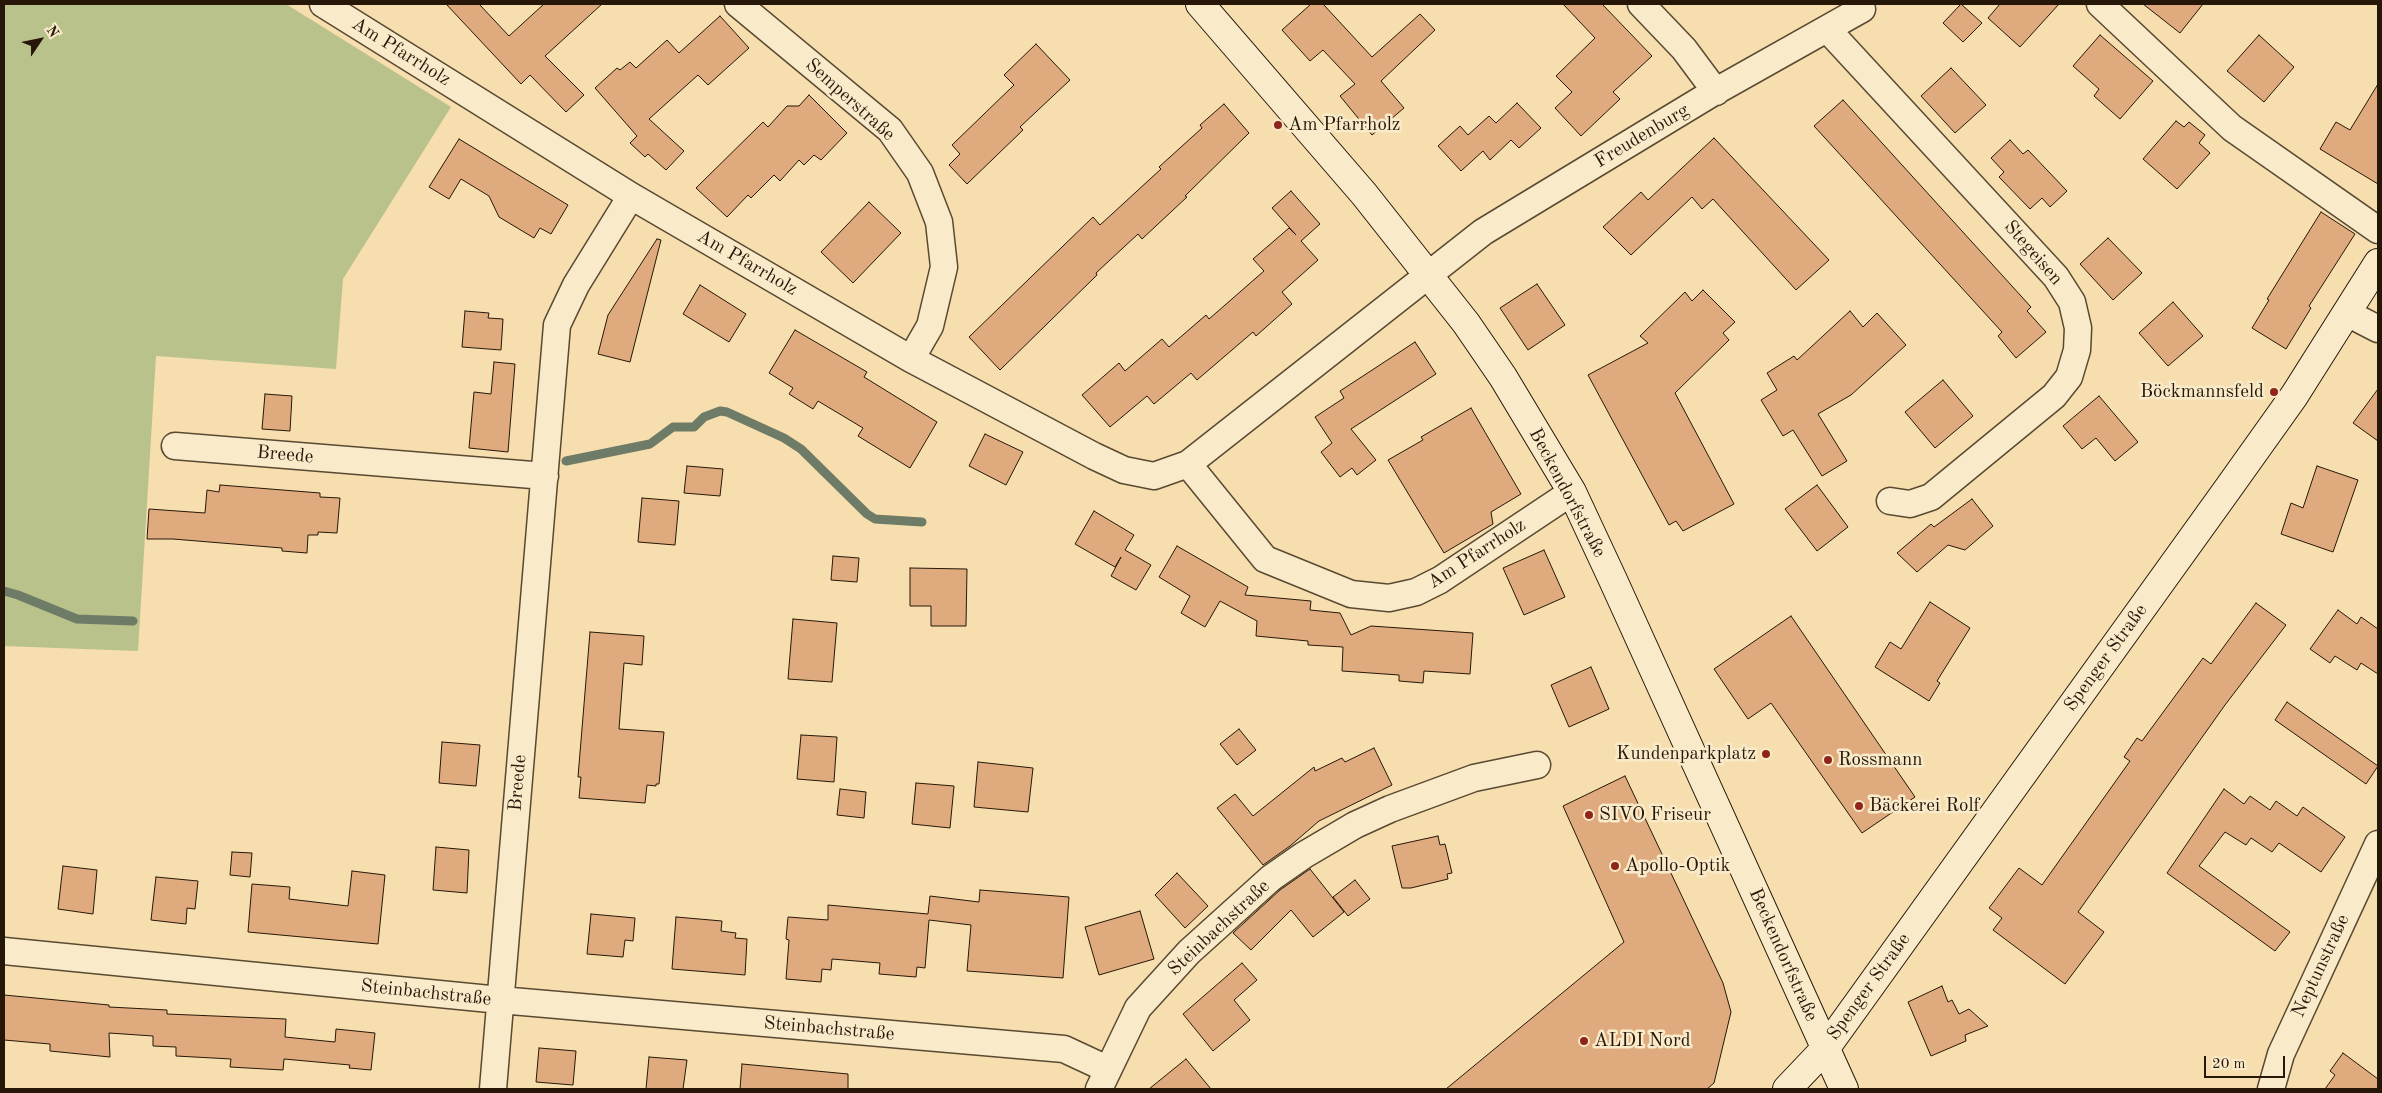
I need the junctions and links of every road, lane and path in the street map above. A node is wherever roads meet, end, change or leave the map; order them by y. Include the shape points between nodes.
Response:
1 (323, 4) edge
2 (738, 4) edge
3 (1200, 4) edge
4 (1641, 4) edge
5 (2100, 4) edge
6 (1862, 9) dead end
7 (1827, 29) junction
8 (1716, 92) junction
9 (631, 196) junction
10 (2378, 230) edge
11 (2378, 263) edge
12 (1428, 273) junction
13 (2347, 314) junction
14 (2378, 329) edge
15 (911, 359) junction
16 (174, 446) dead end
17 (1188, 464) junction
18 (545, 476) junction
19 (1572, 492) junction
20 (1890, 501) dead end
21 (1537, 765) dead end
22 (2378, 844) edge
23 (4, 951) edge
24 (500, 1000) junction
25 (1825, 1049) junction
26 (1103, 1079) edge
27 (493, 1089) edge
28 (1787, 1089) edge
29 (1844, 1089) edge
30 (2272, 1089) edge

1 - 9 street, Am Pfarrholz
2 - 15 street, Semperstraße via 890,130 920,173 939,222 944,267 930,326
3 - 12 main road, Beckendorfstraße via 1352,179
4 - 8 street via 1684,49
5 - 10 street via 2232,128
6 - 7 street, Freudenburg
7 - 8 street, Freudenburg
7 - 20 street, Stegeisen via 2056,277 2072,302 2078,328 2077,350 2070,377 2054,396 1931,497 1910,504
8 - 12 street, Freudenburg via 1483,232
9 - 15 street, Am Pfarrholz
9 - 18 street, Breede via 576,286 557,325
11 - 13 main road, Spenger Straße
12 - 17 street, Am Pfarrholz
12 - 19 main road, Beckendorfstraße via 1503,377
13 - 14 street
13 - 25 main road, Spenger Straße via 2289,404
15 - 17 street, Am Pfarrholz via 1124,470 1154,476
16 - 18 street, Breede
17 - 19 street, Am Pfarrholz via 1265,559 1351,594 1389,598 1416,592 1440,580
18 - 24 street, Breede
19 - 25 main road, Beckendorfstraße
21 - 26 street, Steinbachstraße via 1474,778 1390,809 1355,825 1270,878 1189,952 1138,1008
22 - 30 street, Neptunstraße via 2281,1054
23 - 24 street, Steinbachstraße
24 - 26 street, Steinbachstraße via 1064,1049
24 - 27 street, Breede
25 - 28 main road, Spenger Straße
25 - 29 main road, Beckendorfstraße

